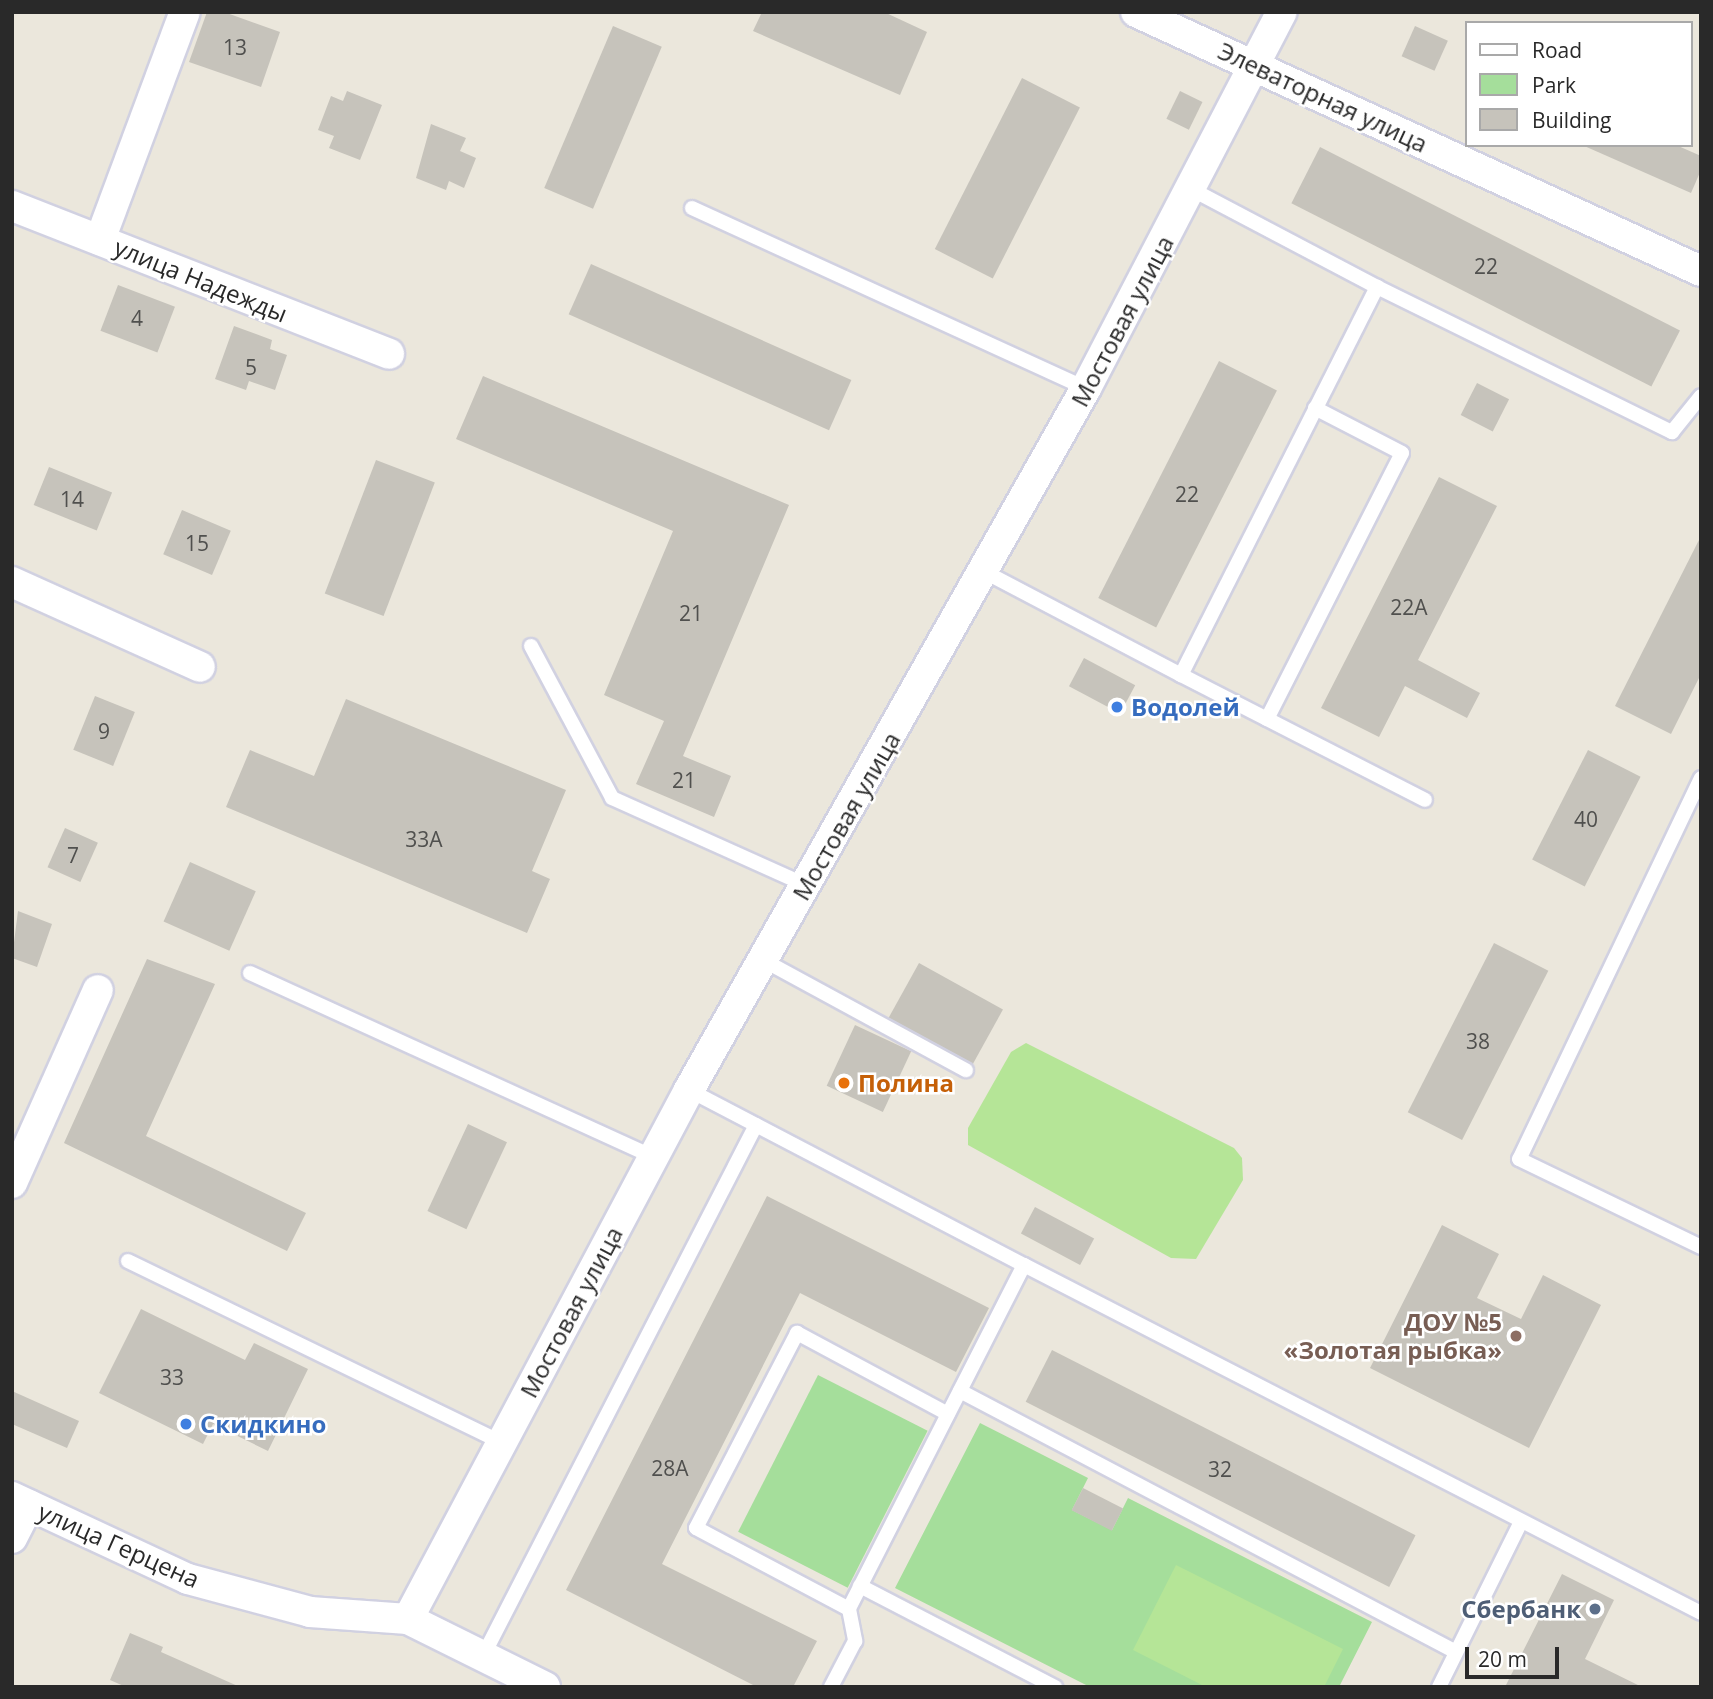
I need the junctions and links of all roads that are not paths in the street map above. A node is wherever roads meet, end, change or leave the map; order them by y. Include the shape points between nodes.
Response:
1 (185, 12) edge
2 (1136, 12) edge
3 (1282, 12) edge
4 (1255, 66) junction
5 (1193, 190) junction
6 (12, 206) edge
7 (692, 208) dead end
8 (100, 240) junction
9 (1701, 271) edge
10 (1377, 287) junction
11 (389, 354) dead end
12 (1086, 388) junction
13 (1701, 396) edge
14 (1315, 408) junction
15 (985, 572) junction
16 (12, 582) edge
17 (531, 646) dead end
18 (200, 667) dead end
19 (1181, 675) junction
20 (1267, 719) junction
21 (1701, 778) edge
22 (1425, 800) dead end
23 (806, 886) junction
24 (764, 960) junction
25 (250, 973) dead end
26 (98, 990) dead end
27 (966, 1070) dead end
28 (689, 1090) junction
29 (756, 1125) junction
30 (654, 1157) junction
31 (12, 1183) edge
32 (1701, 1247) edge
33 (128, 1261) dead end
34 (1024, 1265) junction
35 (960, 1391) junction
36 (948, 1414) junction
37 (502, 1443) junction
38 (20, 1501) edge
39 (1520, 1524) junction
40 (12, 1538) edge
41 (860, 1586) junction
42 (849, 1609) junction
43 (1701, 1613) edge
44 (408, 1619) junction
45 (1456, 1652) junction
46 (483, 1656) junction
47 (545, 1687) edge
48 (831, 1687) edge
49 (1055, 1687) edge
50 (1439, 1687) edge

1 - 8 street
2 - 4 street, Элеваторная улица
3 - 4 street, Мостовая улица
4 - 5 street, Мостовая улица
4 - 9 street, Элеваторная улица
5 - 10 lane
5 - 12 street, Мостовая улица
6 - 8 street, улица Надежды
7 - 12 lane
8 - 11 street, улица Надежды
10 - 13 lane via 1672,432
10 - 14 lane
12 - 15 street, Мостовая улица
14 - 19 lane
14 - 20 lane via 1402,453
15 - 19 lane
15 - 23 street, Мостовая улица
16 - 18 street
17 - 23 lane via 611,798
19 - 20 lane
20 - 22 lane
21 - 32 lane via 1519,1159
23 - 24 street, Мостовая улица
24 - 27 lane
24 - 28 street, Мостовая улица
25 - 30 lane
26 - 31 street
28 - 29 lane
28 - 30 street, Мостовая улица
29 - 34 lane
29 - 46 lane
30 - 37 street, Мостовая улица
33 - 37 lane
34 - 35 lane
34 - 39 lane
35 - 36 lane
35 - 45 lane
36 - 41 lane
36 - 42 lane via 797,1333 702,1516 696,1528
37 - 44 street, Мостовая улица
38 - 40 street
38 - 44 street, улица Герцена via 188,1579 310,1612
39 - 43 lane
39 - 45 lane
41 - 42 lane
41 - 49 lane
42 - 48 lane via 855,1641
44 - 46 street, улица Герцена
45 - 50 lane
46 - 47 street, улица Герцена

